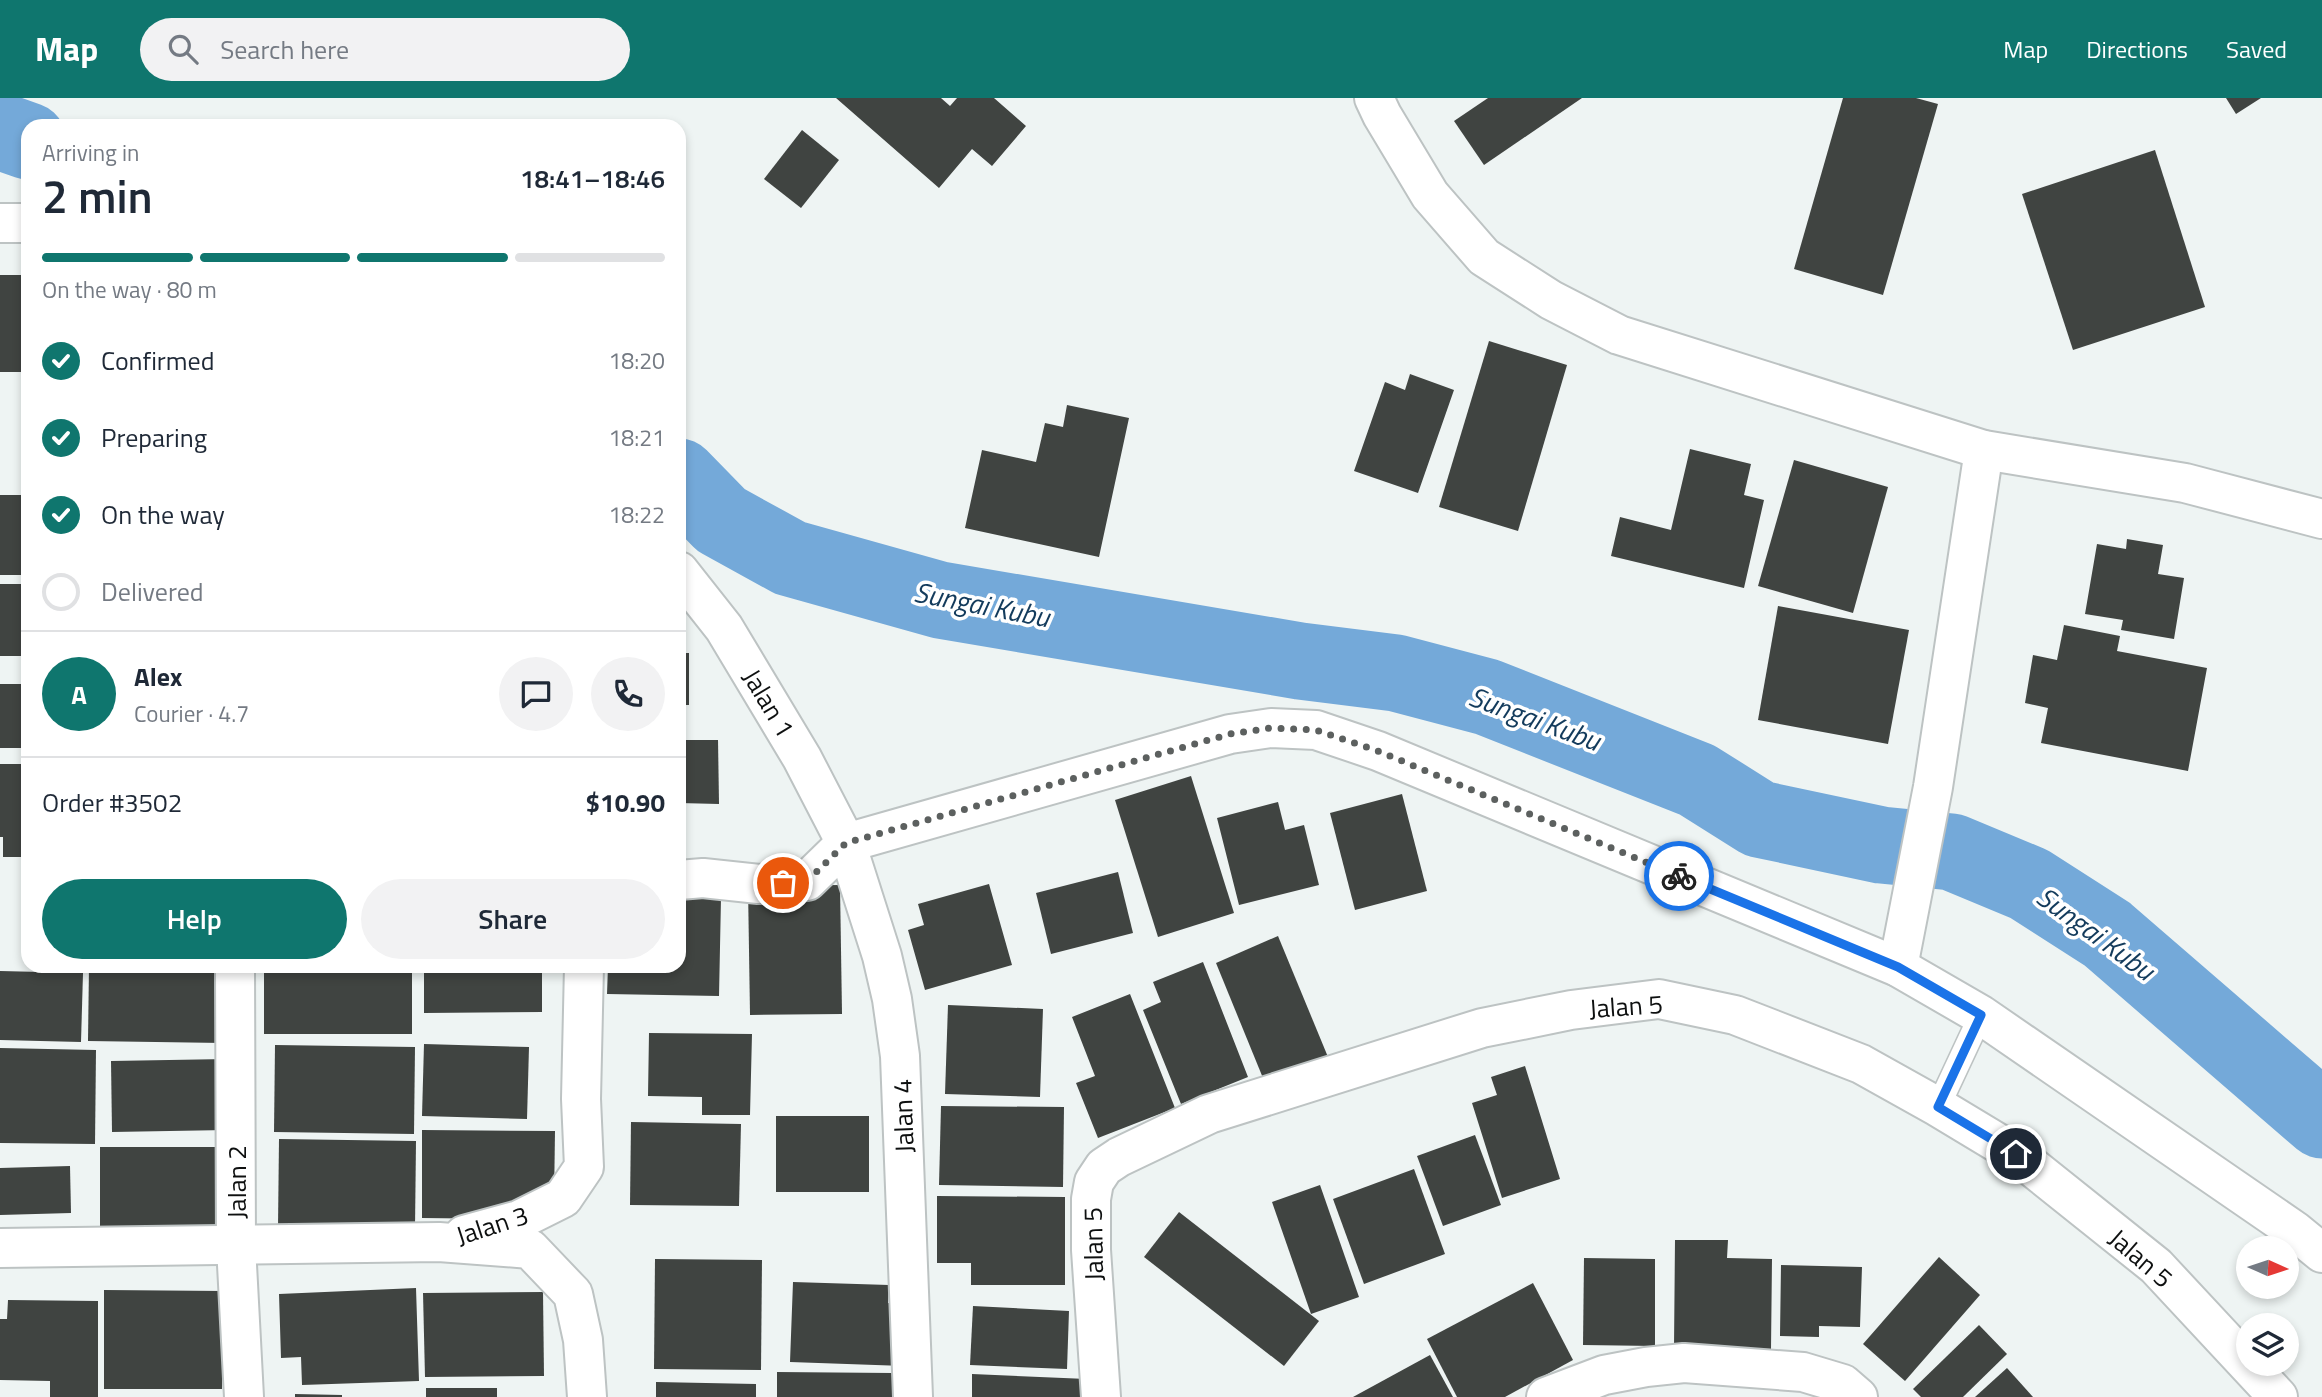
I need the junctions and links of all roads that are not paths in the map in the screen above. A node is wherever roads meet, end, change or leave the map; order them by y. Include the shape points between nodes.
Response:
1 (1374, 98) edge
2 (0, 223) edge
3 (21, 223) edge
4 (1984, 450) junction
5 (2322, 519) edge
6 (686, 579) edge
7 (846, 843) junction
8 (686, 879) edge
9 (1898, 967) junction
10 (235, 973) edge
11 (583, 973) edge
12 (1981, 1015) junction
13 (1938, 1107) junction
14 (439, 1242) junction
15 (236, 1247) junction
16 (0, 1248) edge
17 (2322, 1253) edge
18 (244, 1397) edge
19 (587, 1397) edge
20 (913, 1397) edge
21 (1101, 1397) edge
22 (1546, 1397) edge
23 (1858, 1397) edge
24 (2278, 1397) edge

1 - 4 street via 1430,194 1484,257 1551,300 1619,335
2 - 3 street
4 - 5 street via 2185,483
4 - 9 street via 1933,787
6 - 7 street, Jalan 1 via 724,628 802,758
7 - 8 street via 807,881 759,884
7 - 9 street via 1230,734 1271,728 1316,730 1378,751
7 - 20 street, Jalan 4 via 882,956 900,1056
9 - 12 street
10 - 15 street, Jalan 2
11 - 14 street, Jalan 3 via 584,1167 564,1198 519,1220
12 - 13 lane
12 - 17 street
13 - 21 street, Jalan 5 via 1861,1064 1735,1015 1658,999 1482,1028 1209,1114 1119,1157 1104,1167 1094,1182 1091,1250
13 - 24 street, Jalan 5 via 2016,1154 2156,1266
14 - 15 street
14 - 19 street, Jalan 3 via 530,1249 573,1294 583,1340
15 - 16 street
15 - 18 street, Jalan 2
22 - 23 street via 1604,1375 1685,1363 1803,1372 1843,1384

